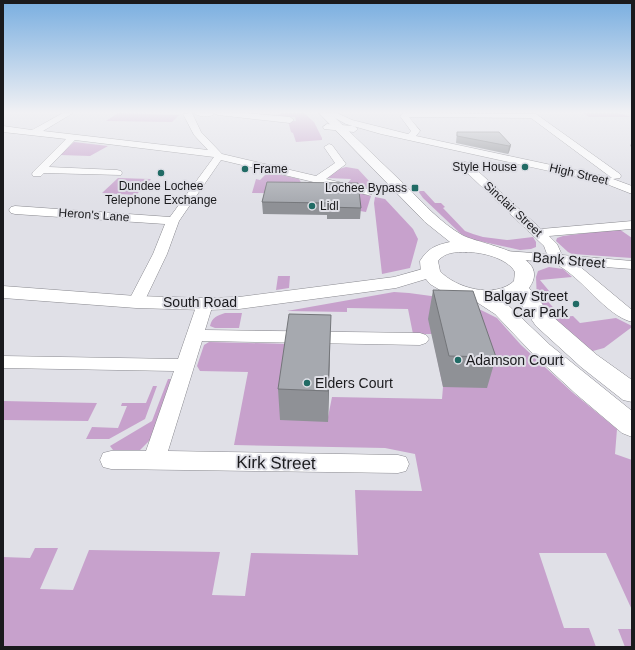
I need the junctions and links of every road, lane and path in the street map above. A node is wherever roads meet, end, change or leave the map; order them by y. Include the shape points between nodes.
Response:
1 (67, 143) edge
2 (124, 143) edge
3 (206, 143) edge
4 (351, 143) edge
5 (354, 143) edge
6 (437, 143) edge
7 (570, 143) edge
8 (329, 147) dead end
9 (217, 155) junction
10 (270, 155) dead end
11 (465, 165) dead end
12 (272, 169) junction
13 (117, 173) dead end
14 (628, 176) dead end
15 (611, 178) junction
16 (317, 180) junction
17 (632, 191) edge
18 (368, 192) dead end
19 (15, 210) dead end
20 (618, 216) dead end
21 (173, 221) junction
22 (632, 225) edge
23 (539, 233) junction
24 (431, 243) junction
25 (479, 247) junction
26 (506, 255) junction
27 (556, 258) junction
28 (632, 265) edge
29 (430, 272) junction
30 (520, 277) junction
31 (396, 282) junction
32 (449, 288) junction
33 (3, 292) edge
34 (481, 296) junction
35 (136, 302) junction
36 (205, 304) junction
37 (632, 317) edge
38 (196, 335) junction
39 (420, 339) dead end
40 (3, 362) edge
41 (185, 365) junction
42 (632, 393) edge
43 (632, 426) edge
44 (111, 460) dead end
45 (154, 461) junction
46 (398, 464) dead end

1 - 13 street via 39,173
2 - 9 street
3 - 9 street
4 - 24 main road via 424,228
5 - 25 main road via 450,235
6 - 15 street, High Street
7 - 15 street
8 - 16 street via 340,164
9 - 12 street
9 - 21 street
10 - 12 street
11 - 23 street, Sinclair Street
12 - 16 street
14 - 15 street
15 - 17 street, High Street
16 - 18 street
19 - 21 street, Heron's Lane
20 - 22 street
21 - 35 street
22 - 23 street
23 - 27 street, Sinclair Street via 550,244
24 - 25 main road via 454,247
24 - 29 main road via 428,265
25 - 26 main road
26 - 27 street, Bank Street
26 - 30 main road
27 - 28 street, Bank Street
27 - 30 street
27 - 37 street via 574,268 619,309
29 - 31 street, South Road
29 - 32 main road
30 - 34 main road via 509,293
30 - 42 main road via 544,321 589,361
31 - 32 street, South Road
31 - 36 street, South Road via 268,300
32 - 34 main road
33 - 35 street, South Road
34 - 43 main road via 502,310 542,350
35 - 36 street, South Road
36 - 38 street
38 - 39 street
38 - 41 street
40 - 41 street
41 - 45 street
44 - 45 street, Kirk Street
45 - 46 street, Kirk Street

